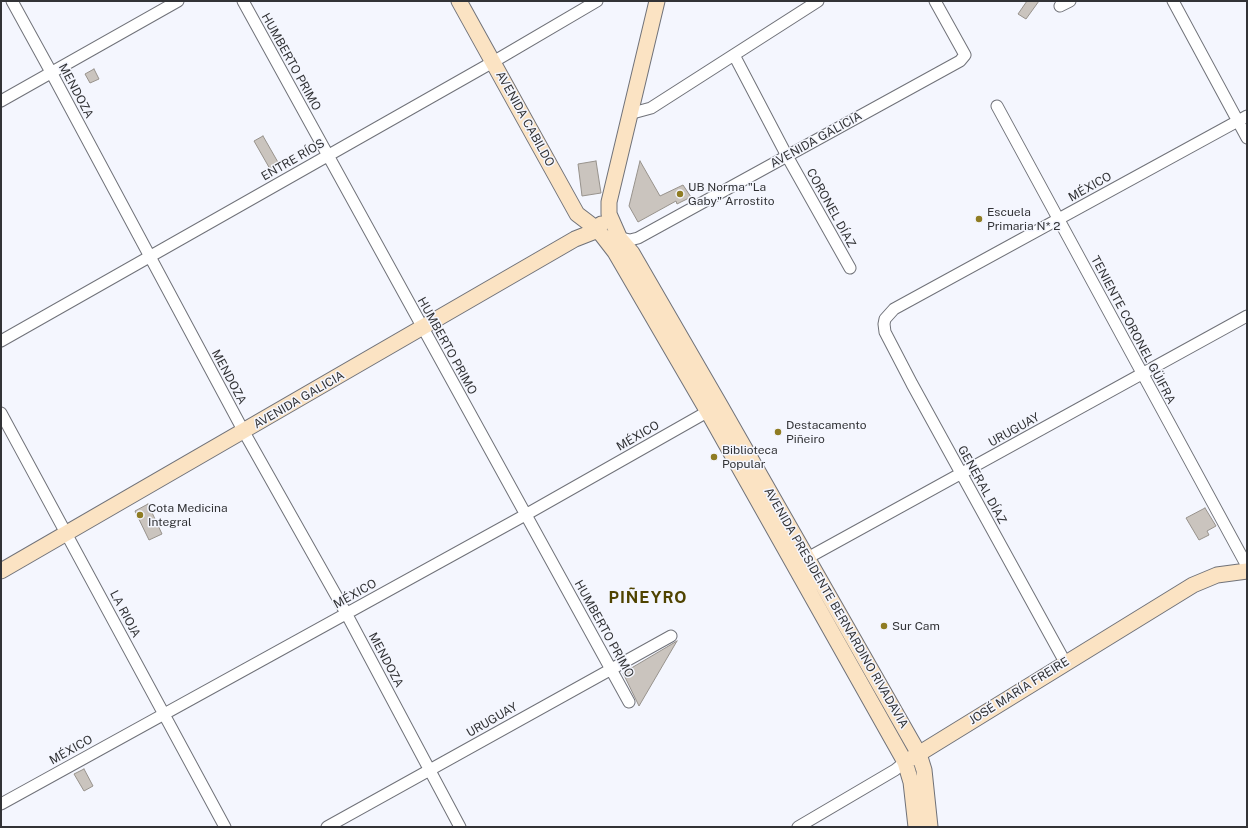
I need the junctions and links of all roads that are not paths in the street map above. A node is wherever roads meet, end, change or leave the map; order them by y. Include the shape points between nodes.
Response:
1 (12, 1) edge
2 (178, 1) edge
3 (243, 1) edge
4 (459, 1) edge
5 (597, 1) edge
6 (657, 1) edge
7 (818, 1) edge
8 (935, 1) edge
9 (1173, 1) edge
10 (734, 55) junction
11 (493, 62) junction
12 (51, 72) junction
13 (1, 101) edge
14 (997, 106) dead end
15 (629, 114) junction
16 (1242, 118) edge
17 (1247, 138) edge
18 (328, 155) junction
19 (787, 156) junction
20 (609, 214) junction
21 (1058, 219) junction
22 (598, 230) junction
23 (620, 238) junction
24 (150, 257) junction
25 (850, 268) dead end
26 (1247, 316) edge
27 (885, 319) joint
28 (423, 328) junction
29 (1, 341) edge
30 (1142, 374) junction
31 (714, 408) junction
32 (1, 413) edge
33 (244, 432) junction
34 (961, 474) junction
35 (527, 514) junction
36 (68, 534) junction
37 (1244, 550) edge
38 (801, 562) junction
39 (1247, 566) edge
40 (1, 571) edge
41 (1247, 571) edge
42 (346, 613) junction
43 (670, 636) dead end
44 (1066, 662) junction
45 (609, 669) junction
46 (629, 702) dead end
47 (164, 713) junction
48 (919, 754) junction
49 (905, 762) junction
50 (430, 771) junction
51 (1, 804) edge
52 (225, 827) edge
53 (327, 827) edge
54 (460, 827) edge
55 (798, 827) edge
56 (916, 827) edge
57 (930, 827) edge

1 - 12 street, MENDOZA
2 - 12 street
3 - 18 street, HUMBERTO PRIMO
4 - 11 main road, AVENIDA CABILDO
5 - 11 street, ENTRE RÍOS
6 - 15 main road, AVENIDA PRESIDENTE BERNARDINO RIVADAVIA
7 - 10 street
8 - 19 street, AVENIDA GALICIA via 965,55 960,61
9 - 16 street
10 - 15 street via 651,108
10 - 19 street, CORONEL DÍAZ
11 - 18 street, ENTRE RÍOS
11 - 22 main road, AVENIDA CABILDO via 577,214
12 - 13 street
12 - 24 street, MENDOZA
14 - 21 street, TENIENTE CORONEL GÜIFRA
15 - 20 main road, AVENIDA PRESIDENTE BERNARDINO RIVADAVIA via 609,202
16 - 17 street
16 - 21 street, MÉXICO
18 - 24 street, ENTRE RÍOS
18 - 28 street, HUMBERTO PRIMO
19 - 23 street, AVENIDA GALICIA via 638,238
19 - 25 street, CORONEL DÍAZ
20 - 22 main road
20 - 23 main road, AVENIDA PRESIDENTE BERNARDINO RIVADAVIA
21 - 27 street, MÉXICO via 894,309
21 - 30 street, TENIENTE CORONEL GÜIFRA
22 - 23 street, AVENIDA GALICIA
22 - 28 main road, AVENIDA GALICIA via 575,239
22 - 31 main road, AVENIDA PRESIDENTE BERNARDINO RIVADAVIA via 615,252
23 - 31 main road, AVENIDA PRESIDENTE BERNARDINO RIVADAVIA via 632,253
24 - 29 street, ENTRE RÍOS
24 - 33 street, MENDOZA
26 - 30 street, URUGUAY
27 - 34 street, GENERAL DÍAZ via 885,332
28 - 33 main road, AVENIDA GALICIA
28 - 35 street, HUMBERTO PRIMO
30 - 34 street, URUGUAY
30 - 37 street, TENIENTE CORONEL GÜIFRA
31 - 35 street, MÉXICO
31 - 38 main road, AVENIDA PRESIDENTE BERNARDINO RIVADAVIA
32 - 36 street, LA RIOJA
33 - 36 main road, AVENIDA GALICIA
33 - 42 street, MENDOZA
34 - 38 street, URUGUAY
34 - 44 street, GENERAL DÍAZ
35 - 42 street, MÉXICO
35 - 45 street, HUMBERTO PRIMO
36 - 40 main road, AVENIDA GALICIA
36 - 47 street, LA RIOJA
37 - 39 street, TENIENTE CORONEL GÜIFRA
38 - 48 main road, AVENIDA PRESIDENTE BERNARDINO RIVADAVIA
38 - 49 main road, AVENIDA PRESIDENTE BERNARDINO RIVADAVIA
41 - 44 main road, JOSÉ MARÍA FREIRE via 1226,572 1206,578
42 - 47 street, MÉXICO
42 - 50 street, MENDOZA
43 - 45 street, URUGUAY
44 - 48 main road, JOSÉ MARÍA FREIRE
45 - 46 street, HUMBERTO PRIMO
45 - 50 street, URUGUAY
47 - 51 street, MÉXICO
47 - 52 street, LA RIOJA
48 - 49 main road, JOSÉ MARÍA FREIRE
48 - 57 main road, AVENIDA PRESIDENTE BERNARDINO RIVADAVIA via 924,770
49 - 55 street, JOSÉ MARÍA FREIRE
49 - 56 main road, AVENIDA PRESIDENTE BERNARDINO RIVADAVIA via 911,782
50 - 53 street, URUGUAY
50 - 54 street, MENDOZA

